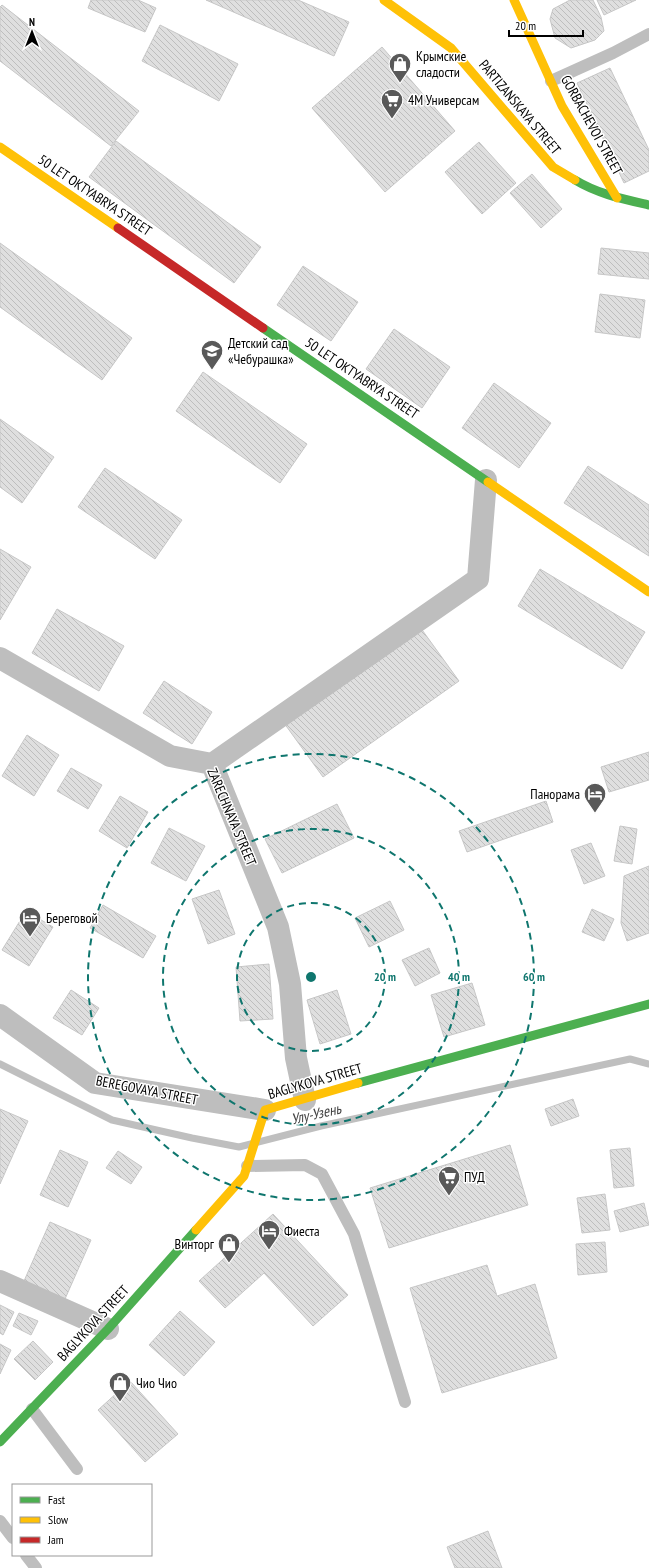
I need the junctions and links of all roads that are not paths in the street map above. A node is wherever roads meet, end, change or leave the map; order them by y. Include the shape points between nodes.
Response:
1 (384, 0) edge
2 (514, 0) edge
3 (649, 34) edge
4 (551, 81) junction
5 (0, 147) edge
6 (618, 198) junction
7 (649, 205) edge
8 (486, 480) junction
9 (649, 592) edge
10 (0, 658) edge
11 (212, 764) junction
12 (649, 1004) edge
13 (0, 1015) edge
14 (305, 1100) junction
15 (262, 1119) junction
16 (249, 1161) junction
17 (0, 1281) edge
18 (108, 1329) junction
19 (405, 1402) dead end
20 (32, 1409) junction
21 (0, 1442) edge
22 (77, 1470) dead end
23 (0, 1521) edge
24 (12, 1537) edge
25 (27, 1556) edge
26 (36, 1568) edge

1 - 6 main road, PARTIZANSKAYA STREET via 451,48 553,167 584,186
2 - 4 main road, GORBACHEVOI STREET
3 - 4 lane
4 - 6 main road, GORBACHEVOI STREET via 562,106
5 - 8 main road, 50 LET OKTYABRYA STREET
6 - 7 main road, PARTIZANSKAYA STREET
8 - 9 main road, 50 LET OKTYABRYA STREET
8 - 11 street via 478,579
10 - 11 street, ZARECHNAYA STREET via 170,756
11 - 14 street, ZARECHNAYA STREET via 278,928 290,984 296,1058
12 - 14 main road, BAGLYKOVA STREET
13 - 15 street, BEREGOVAYA STREET via 95,1083
14 - 15 main road, BAGLYKOVA STREET
15 - 16 main road, BAGLYKOVA STREET
16 - 18 main road, BAGLYKOVA STREET via 244,1176
16 - 19 lane via 305,1165 322,1174 354,1234
17 - 18 street
18 - 20 main road, BAGLYKOVA STREET
20 - 21 main road, BAGLYKOVA STREET
20 - 22 lane
23 - 24 lane
25 - 26 lane

